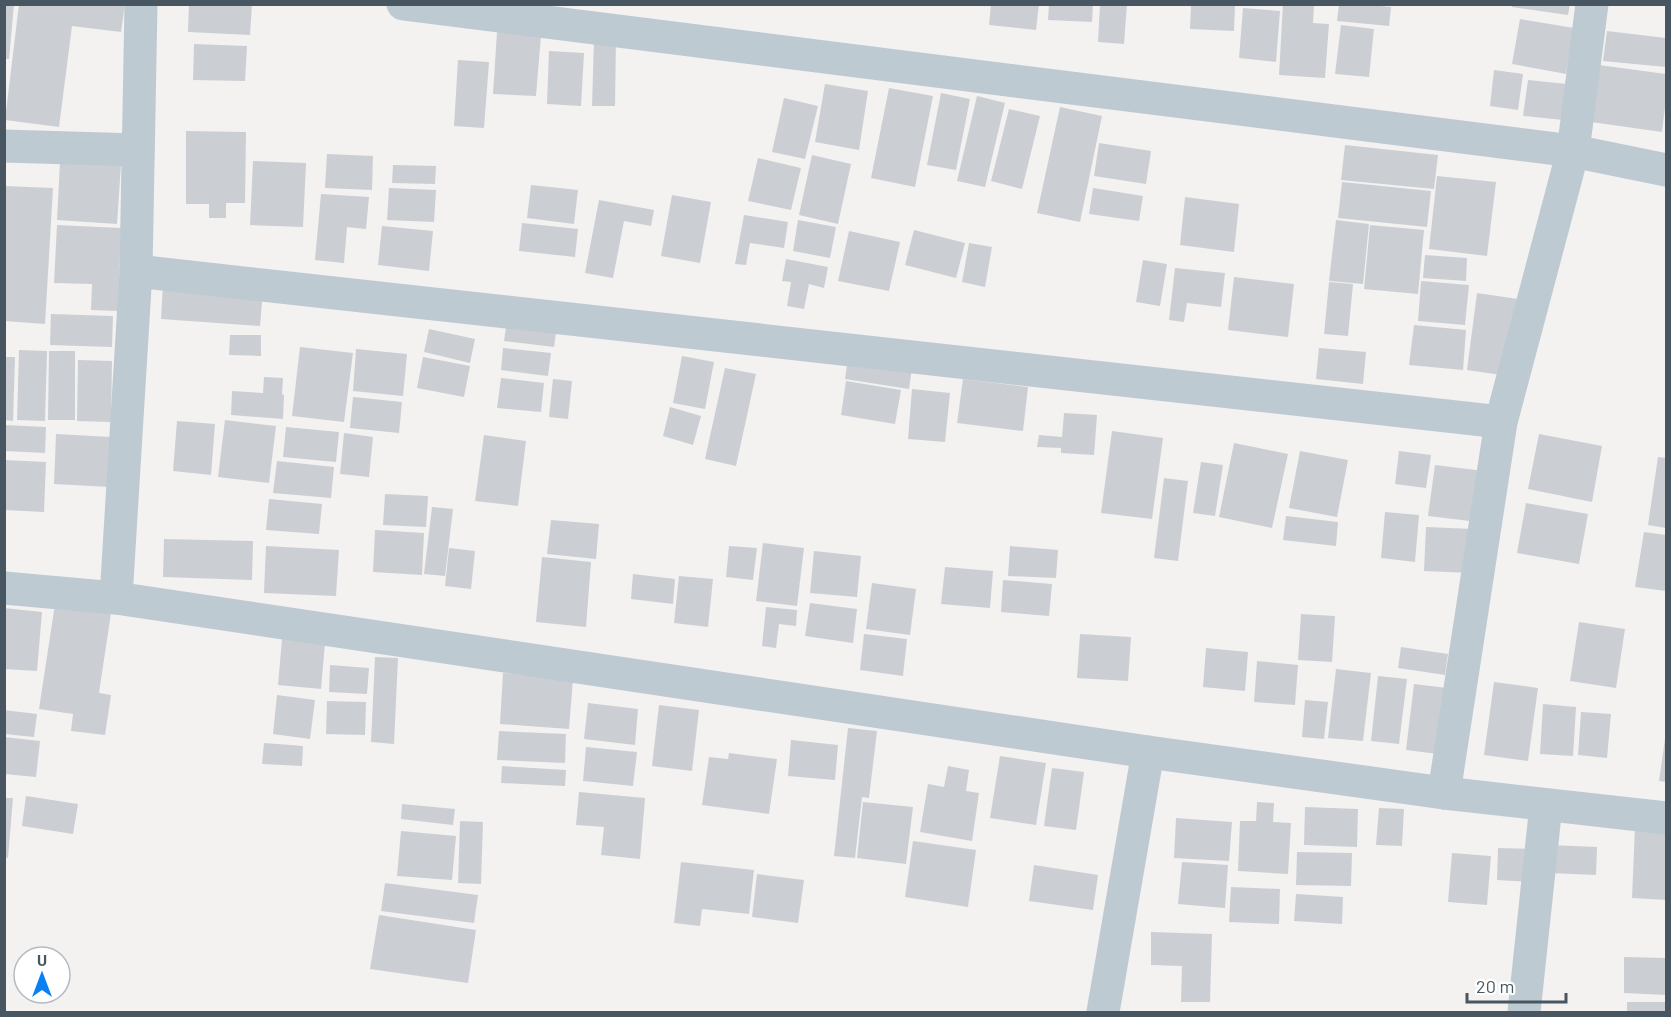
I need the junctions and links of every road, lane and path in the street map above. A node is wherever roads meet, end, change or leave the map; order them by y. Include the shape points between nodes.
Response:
1 (141, 4) edge
2 (403, 4) edge
3 (1592, 4) edge
4 (4, 146) edge
5 (138, 150) junction
6 (1573, 151) junction
7 (1666, 170) edge
8 (136, 271) junction
9 (1501, 422) junction
10 (4, 588) edge
11 (116, 598) junction
12 (1148, 752) junction
13 (1444, 793) junction
14 (1546, 806) junction
15 (1666, 818) edge
16 (1103, 1012) edge
17 (1524, 1012) edge

1 - 5 street
2 - 6 street
3 - 6 street
4 - 5 street
5 - 8 street
6 - 7 street
6 - 9 street
8 - 9 street
8 - 11 street
9 - 13 street
10 - 11 street
11 - 12 street
12 - 13 street
12 - 16 street
13 - 14 street
14 - 15 street
14 - 17 street

